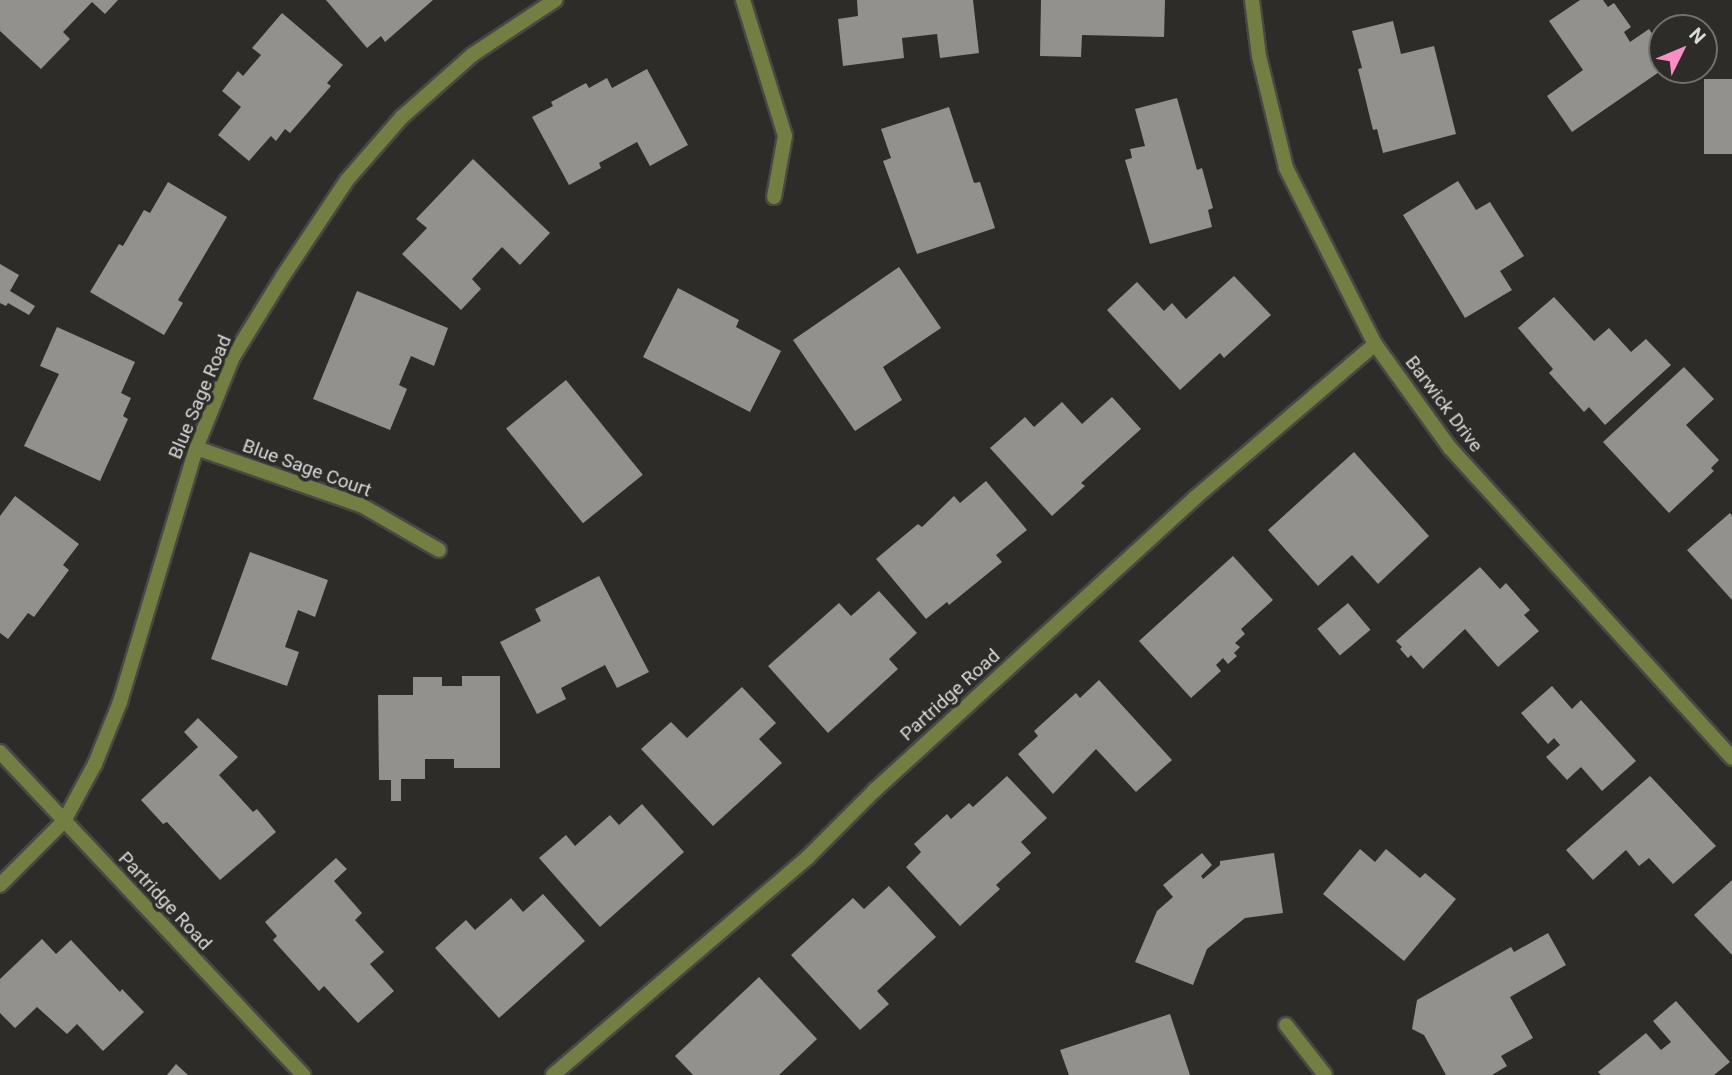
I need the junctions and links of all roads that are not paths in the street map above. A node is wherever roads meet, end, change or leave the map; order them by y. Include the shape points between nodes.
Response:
1 (555, 0) edge
2 (743, 0) edge
3 (1252, 0) edge
4 (774, 197) dead end
5 (1375, 344) junction
6 (196, 448) junction
7 (439, 550) dead end
8 (0, 752) edge
9 (1732, 758) edge
10 (64, 821) junction
11 (0, 885) edge
12 (1286, 1024) dead end
13 (303, 1075) edge
14 (553, 1075) edge
15 (1325, 1075) edge

1 - 6 street, Blue Sage Road via 472,55 402,117 347,180 233,357
2 - 4 street via 785,136
3 - 5 street, Barwick Drive via 1259,56 1286,169
5 - 9 street, Barwick Drive via 1450,447
5 - 14 street, Partridge Road via 1196,497 875,790 808,857
6 - 7 street, Blue Sage Court via 361,505
6 - 10 street, Blue Sage Road via 120,702 96,764
8 - 10 street, Partridge Road
10 - 11 street, Blue Sage Road
10 - 13 street, Partridge Road
12 - 15 street

